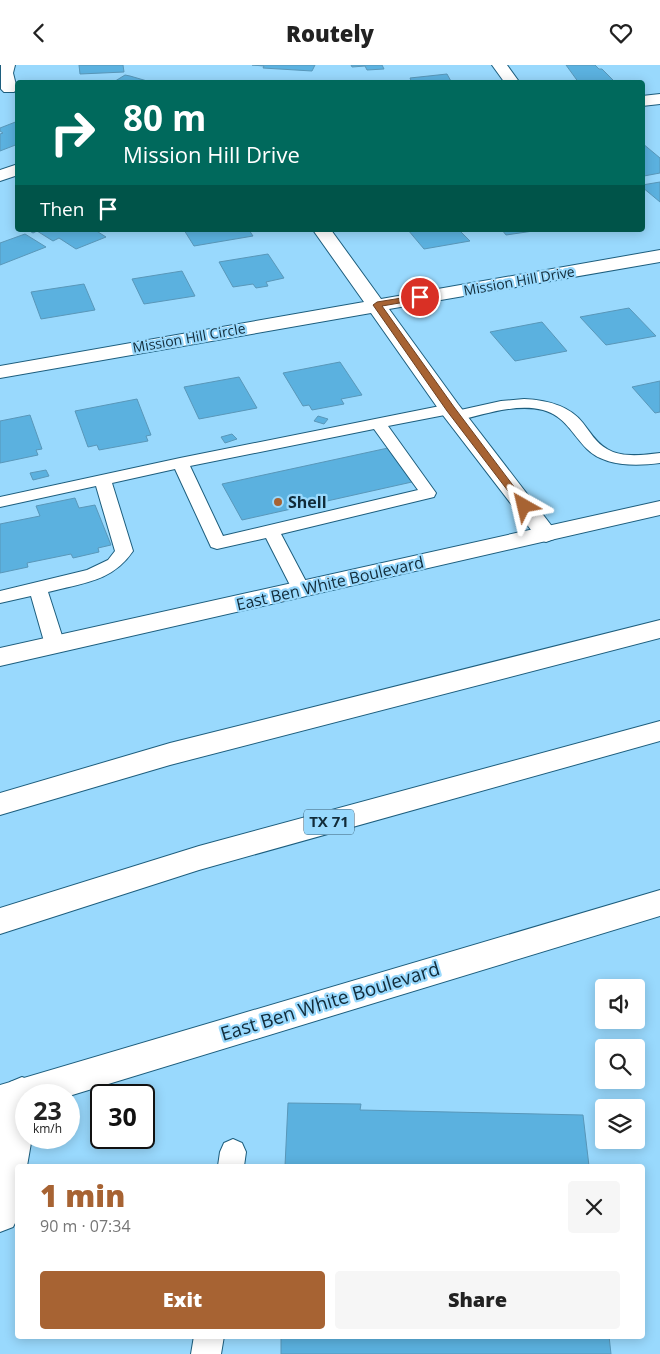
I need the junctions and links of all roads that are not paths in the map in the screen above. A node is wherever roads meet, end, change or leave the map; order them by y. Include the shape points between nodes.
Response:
1 (8, 65) edge
2 (499, 65) edge
3 (511, 80) edge
4 (9, 89) edge
5 (660, 99) edge
6 (645, 101) edge
7 (15, 170) edge
8 (0, 176) edge
9 (323, 232) edge
10 (660, 256) edge
11 (377, 305) junction
12 (0, 372) edge
13 (453, 413) junction
14 (378, 423) junction
15 (660, 458) edge
16 (180, 463) junction
17 (102, 481) junction
18 (0, 502) edge
19 (660, 508) edge
20 (271, 531) junction
21 (546, 534) junction
22 (38, 588) junction
23 (301, 589) junction
24 (0, 597) edge
25 (660, 629) edge
26 (55, 645) junction
27 (0, 657) edge
28 (660, 731) edge
29 (0, 804) edge
30 (660, 903) edge
31 (0, 921) edge
32 (11, 1097) edge
33 (0, 1214) edge
34 (208, 1339) edge
35 (206, 1354) edge

1 - 4 main road
2 - 3 main road
5 - 6 main road
7 - 8 main road
9 - 11 main road
10 - 11 main road, Mission Hill Drive
11 - 12 main road, Mission Hill Circle
11 - 13 main road
13 - 14 lane
13 - 15 lane via 522,404 544,406 573,419 596,448 610,455 633,460
13 - 21 main road
14 - 16 lane
14 - 20 lane via 428,493
16 - 17 lane
16 - 20 lane via 217,543
17 - 18 lane
17 - 22 lane via 124,551 114,564 93,575
19 - 21 main road, East Ben White Boulevard
20 - 23 lane
21 - 23 main road, East Ben White Boulevard
22 - 24 lane
22 - 26 lane
23 - 26 main road, East Ben White Boulevard
25 - 29 main road via 170,754
26 - 27 main road, East Ben White Boulevard
28 - 31 main road, TX 71 via 199,858
30 - 32 main road, East Ben White Boulevard
32 - 33 main road
34 - 35 lane

